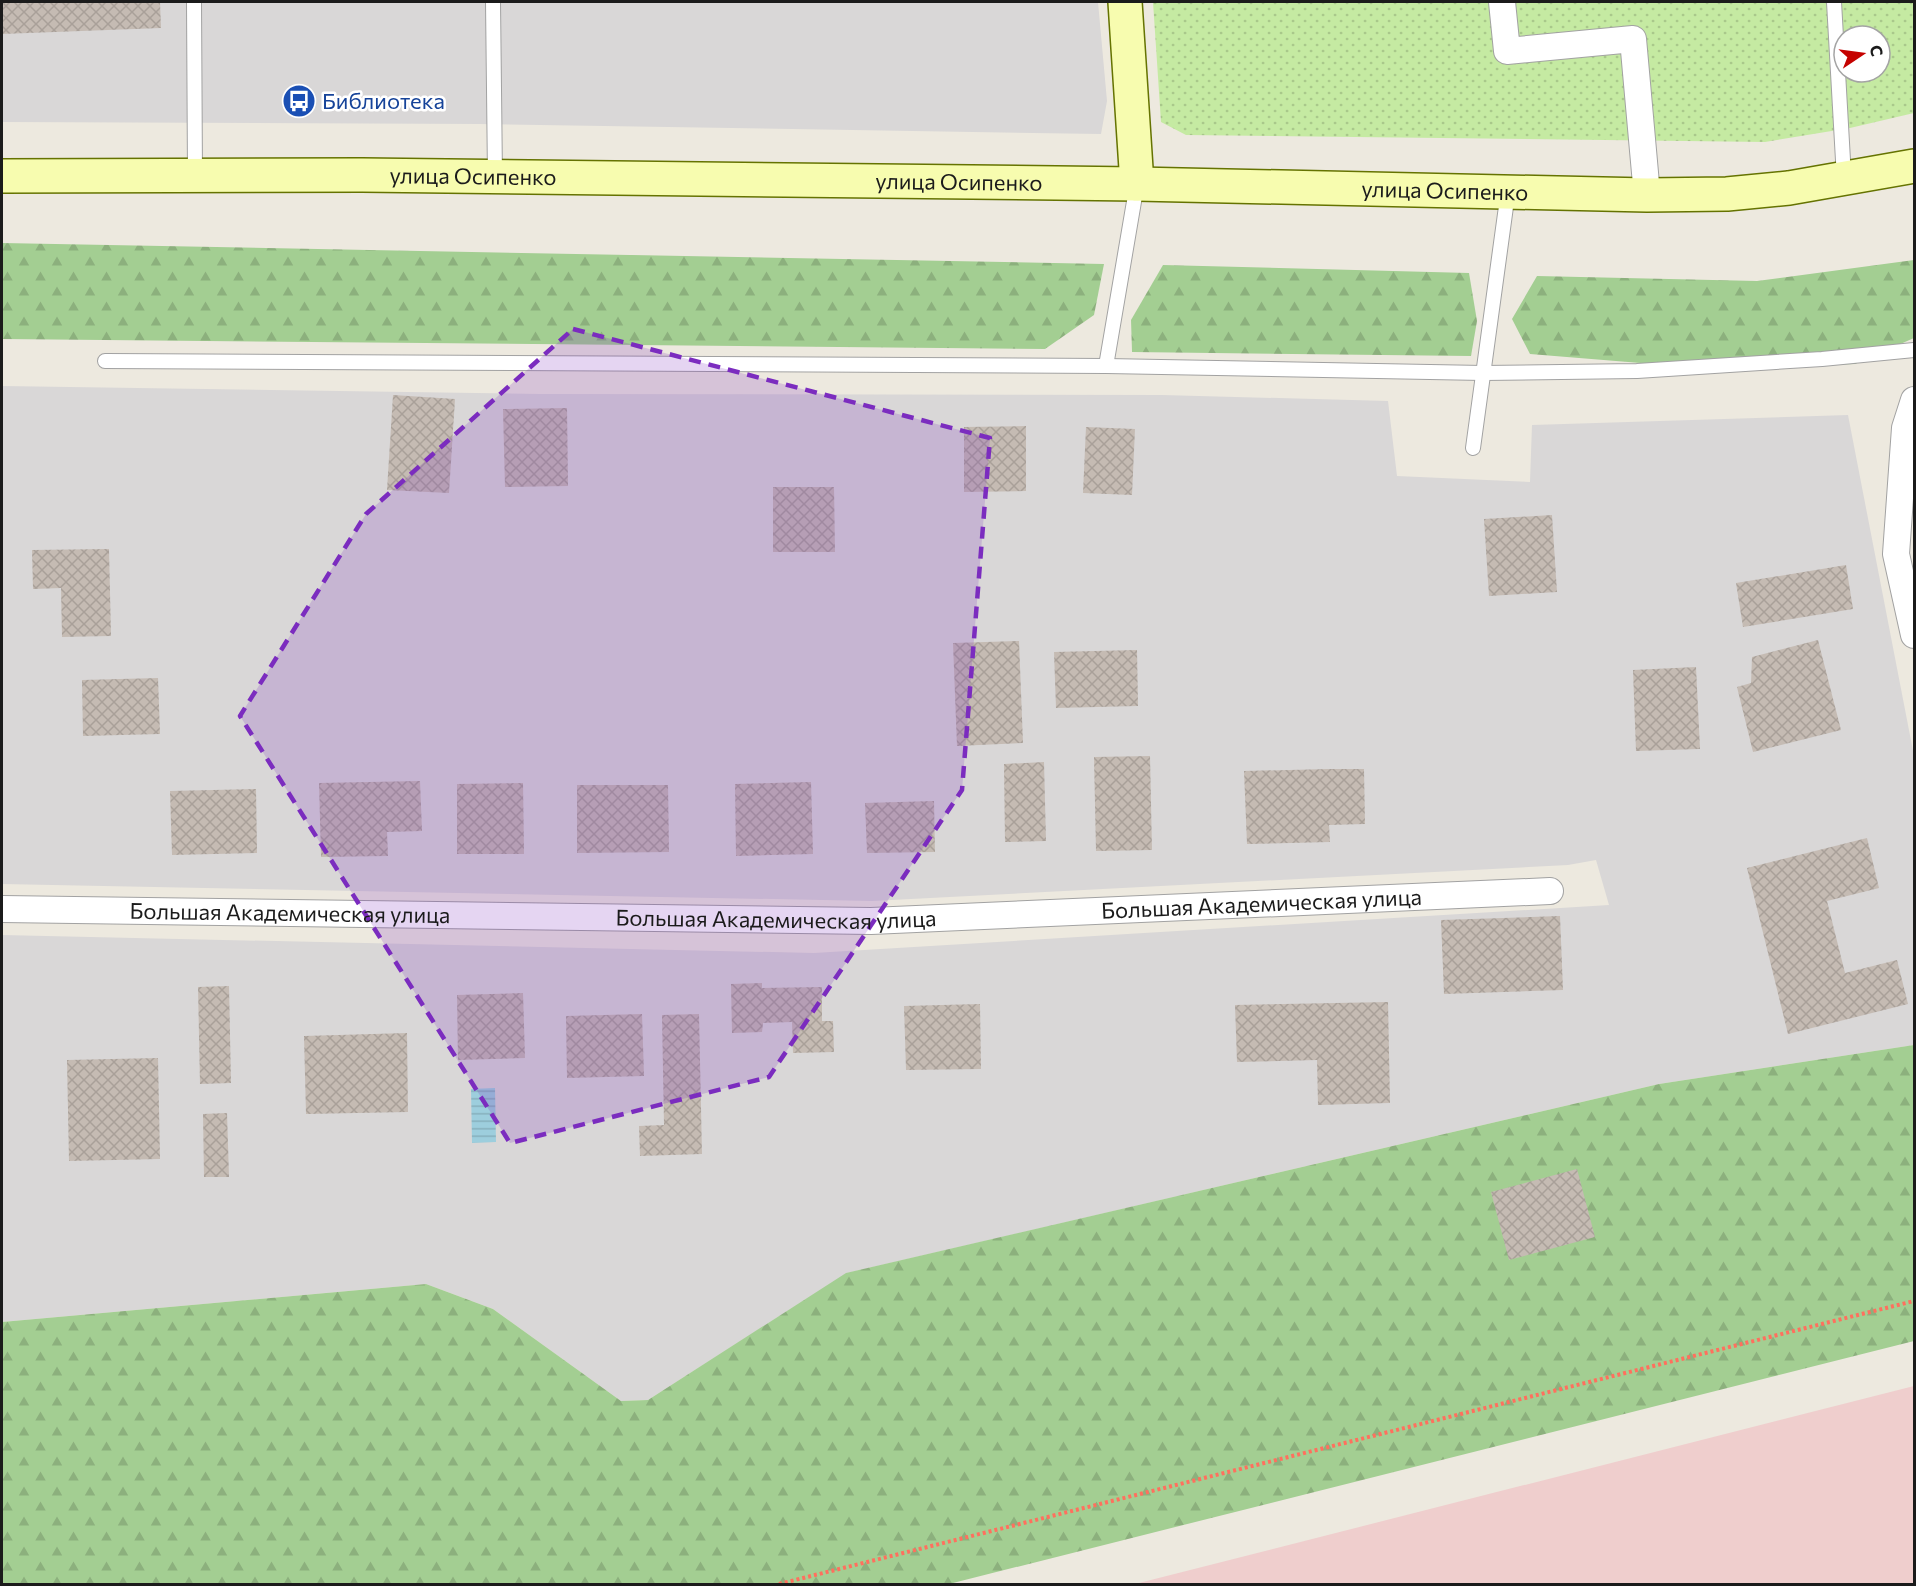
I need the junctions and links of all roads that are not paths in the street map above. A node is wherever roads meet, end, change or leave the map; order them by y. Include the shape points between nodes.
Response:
1 (194, 2) edge
2 (493, 2) edge
3 (1125, 2) edge
4 (1502, 2) edge
5 (1834, 2) edge
6 (1914, 166) edge
7 (2, 176) edge
8 (195, 176) junction
9 (495, 177) junction
10 (1844, 178) junction
11 (1137, 184) junction
12 (1508, 192) junction
13 (1647, 195) junction
14 (1914, 350) edge
15 (105, 361) dead end
16 (1106, 366) junction
17 (1484, 373) junction
18 (1914, 400) edge
19 (1473, 448) dead end
20 (1914, 635) edge
21 (1550, 891) dead end
22 (2, 909) edge

1 - 8 lane
2 - 9 lane
3 - 11 main road
4 - 13 street via 1507,51 1633,39
5 - 10 lane
6 - 10 main road, улица Осипенко
7 - 8 main road, улица Осипенко
8 - 9 main road, улица Осипенко
9 - 11 main road, улица Осипенко
10 - 13 main road, улица Осипенко via 1727,194
11 - 12 main road, улица Осипенко
11 - 16 lane
12 - 13 main road, улица Осипенко
12 - 17 lane
14 - 17 lane via 1637,371
15 - 16 lane
16 - 17 lane
17 - 19 lane
18 - 20 street via 1905,428 1896,554
21 - 22 street, Большая Академическая улица via 871,921

